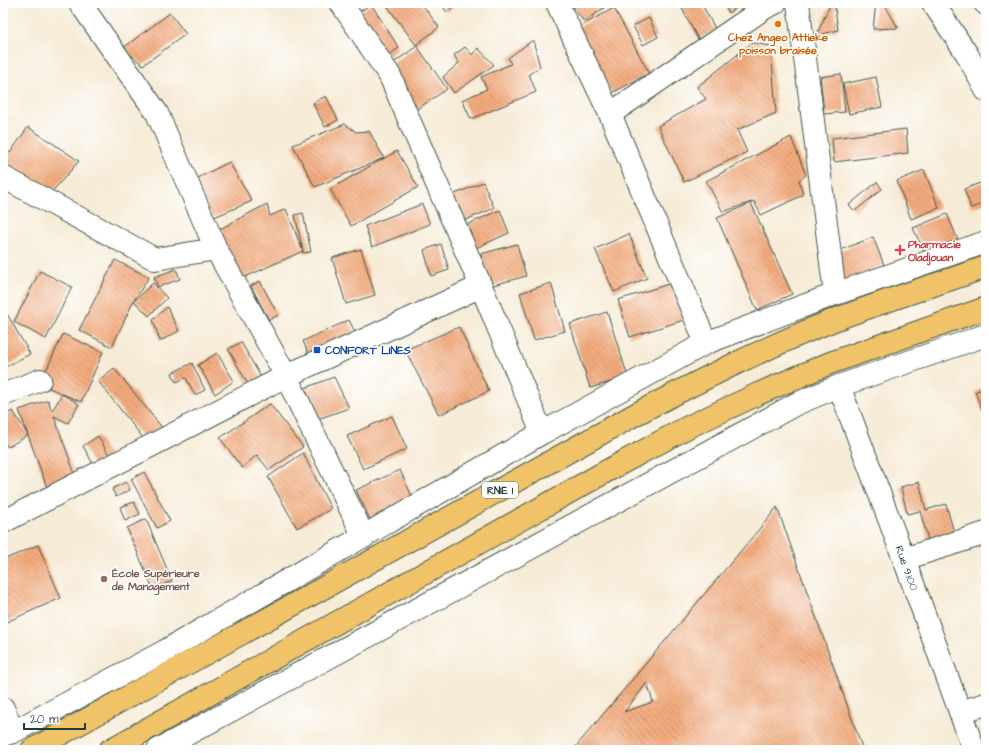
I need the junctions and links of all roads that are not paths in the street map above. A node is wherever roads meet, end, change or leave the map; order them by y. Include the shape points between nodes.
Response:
1 (80, 3) edge
2 (341, 3) edge
3 (557, 3) edge
4 (775, 3) edge
5 (798, 3) edge
6 (933, 3) edge
7 (986, 90) edge
8 (610, 114) junction
9 (3, 176) edge
10 (986, 242) edge
11 (216, 249) junction
12 (986, 268) edge
13 (481, 286) junction
14 (835, 294) junction
15 (986, 308) edge
16 (986, 336) edge
17 (706, 343) junction
18 (286, 376) junction
19 (40, 380) dead end
20 (839, 386) junction
21 (3, 395) edge
22 (542, 433) junction
23 (3, 522) edge
24 (986, 533) edge
25 (364, 537) junction
26 (904, 559) junction
27 (986, 704) edge
28 (3, 708) edge
29 (960, 712) junction
30 (8, 734) edge
31 (32, 750) edge
32 (110, 750) edge
33 (158, 750) edge
34 (974, 750) edge

1 - 11 street via 156,113
2 - 13 street via 390,76
3 - 8 street
4 - 8 street
5 - 14 street
6 - 7 street via 967,54
8 - 17 street
9 - 11 street via 155,259
10 - 14 street
11 - 18 street
12 - 31 highway, RNIE 1 via 834,320 698,382
13 - 18 street
13 - 22 street
14 - 17 street
15 - 32 highway via 830,363 688,427
16 - 20 street
17 - 22 street
18 - 23 street
18 - 25 street
19 - 21 street
20 - 26 street, Rue 9.100
20 - 33 street via 796,404
22 - 25 street
24 - 26 street
25 - 30 street via 165,651
26 - 29 street, Rue 9.100
27 - 29 street
28 - 30 street
29 - 34 street, Rue 9.100

